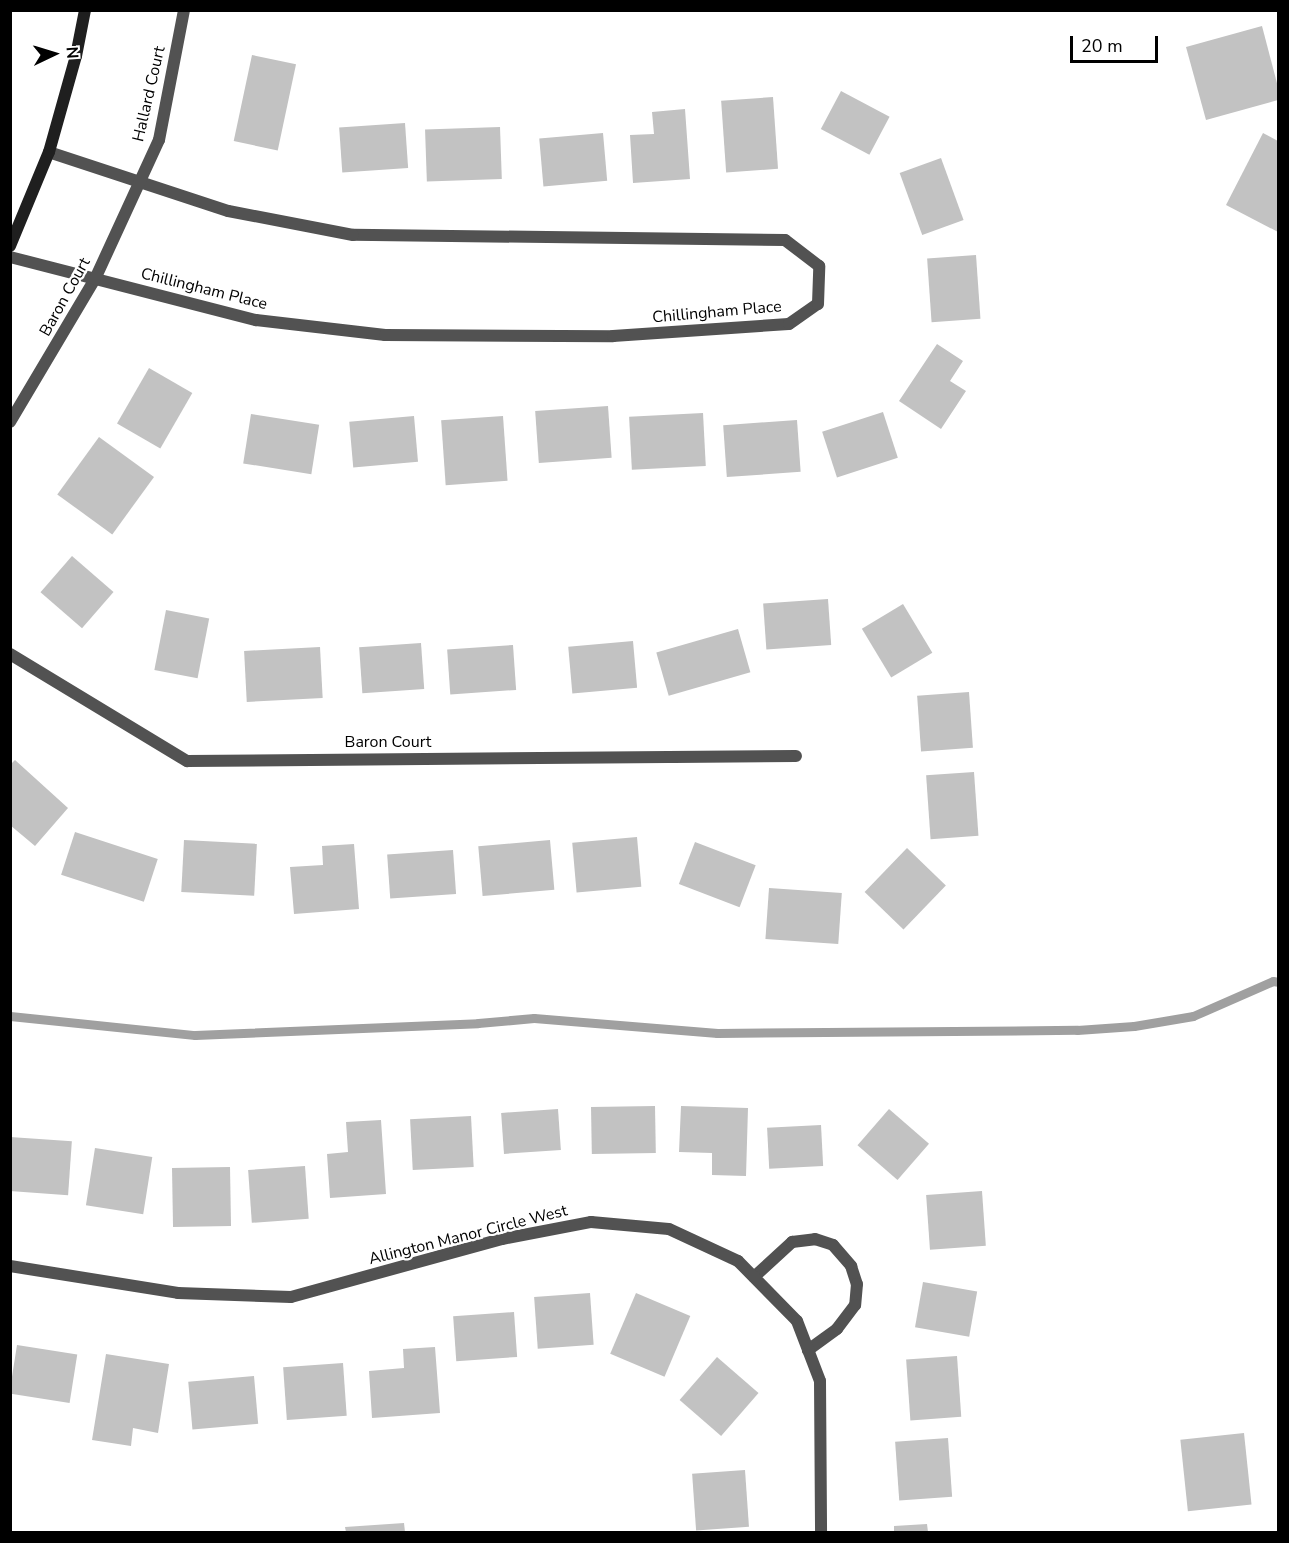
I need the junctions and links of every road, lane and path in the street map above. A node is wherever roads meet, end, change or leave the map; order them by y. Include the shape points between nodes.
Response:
1 (85, 10) edge
2 (184, 10) edge
3 (49, 152) junction
4 (139, 183) junction
5 (10, 246) edge
6 (10, 257) edge
7 (95, 279) junction
8 (10, 422) edge
9 (10, 654) edge
10 (796, 756) dead end
11 (10, 1266) edge
12 (754, 1277) junction
13 (808, 1350) junction
14 (821, 1533) edge

1 - 3 street
2 - 4 street, Hallard Court via 159,140
3 - 4 street, Chillingham Place
3 - 5 street
4 - 7 street, Baron Court
4 - 7 street, Chillingham Place via 228,211 353,235 785,240 819,266 818,304 789,324 765,326 612,336 385,335 256,320
6 - 7 street, Chillingham Place
7 - 8 street, Baron Court
9 - 10 street, Baron Court via 187,760
11 - 12 street, Allington Manor Circle West via 178,1293 291,1297 502,1239 591,1222 669,1229 738,1261
12 - 13 street, Allington Manor Circle West via 797,1320
12 - 13 street via 792,1242 815,1239 833,1245 851,1266 857,1284 855,1305 837,1329
13 - 14 street, Allington Manor Circle West via 820,1381

